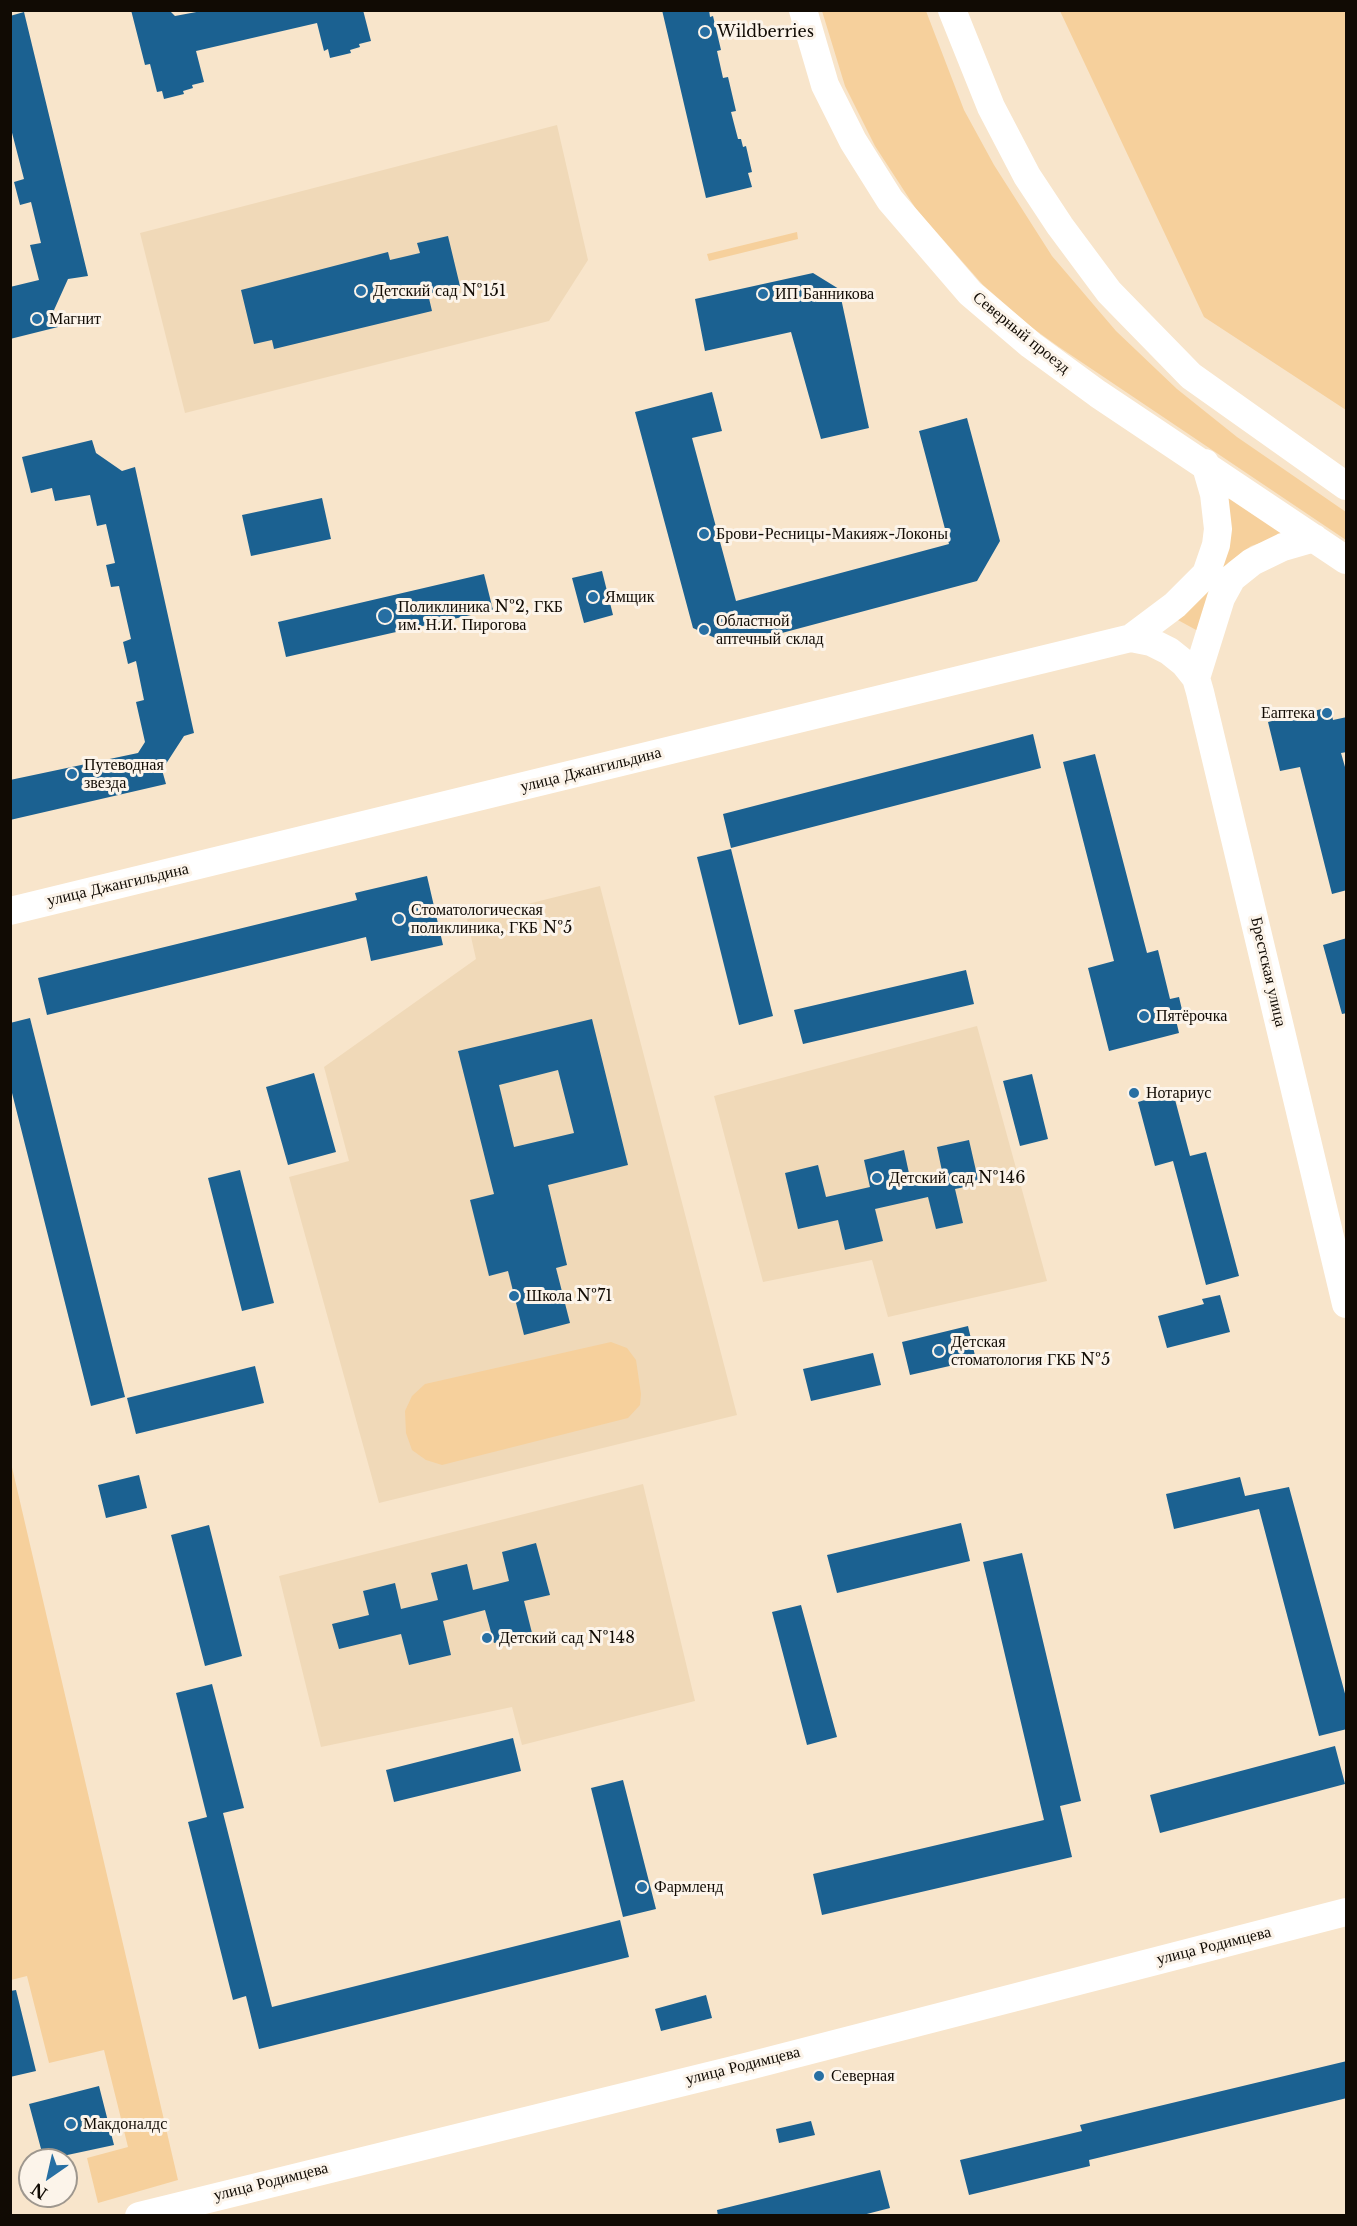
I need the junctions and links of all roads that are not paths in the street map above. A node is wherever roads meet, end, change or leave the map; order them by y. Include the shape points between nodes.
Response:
1 (803, 10) edge
2 (952, 10) edge
3 (1205, 463) junction
4 (1347, 486) edge
5 (1314, 538) junction
6 (1347, 560) edge
7 (1131, 638) junction
8 (1169, 651) joint
9 (1196, 678) junction
10 (10, 911) edge
11 (1347, 1304) edge
12 (1347, 1912) edge
13 (139, 2216) edge

1 - 3 main road, Северный проезд via 825,85 853,141 890,200 934,253 970,293 1032,345 1098,394
2 - 4 main road via 991,107 1027,176 1109,292 1191,376
3 - 5 main road, Северный проезд
3 - 7 main road via 1218,529 1206,574 1175,605
5 - 6 main road, Северный проезд
5 - 9 main road via 1251,562 1232,578 1221,598
7 - 8 main road, улица Джангильдина
7 - 10 main road, улица Джангильдина
8 - 9 main road, Брестская улица
9 - 11 main road, Брестская улица
12 - 13 main road, улица Родимцева via 749,2066

